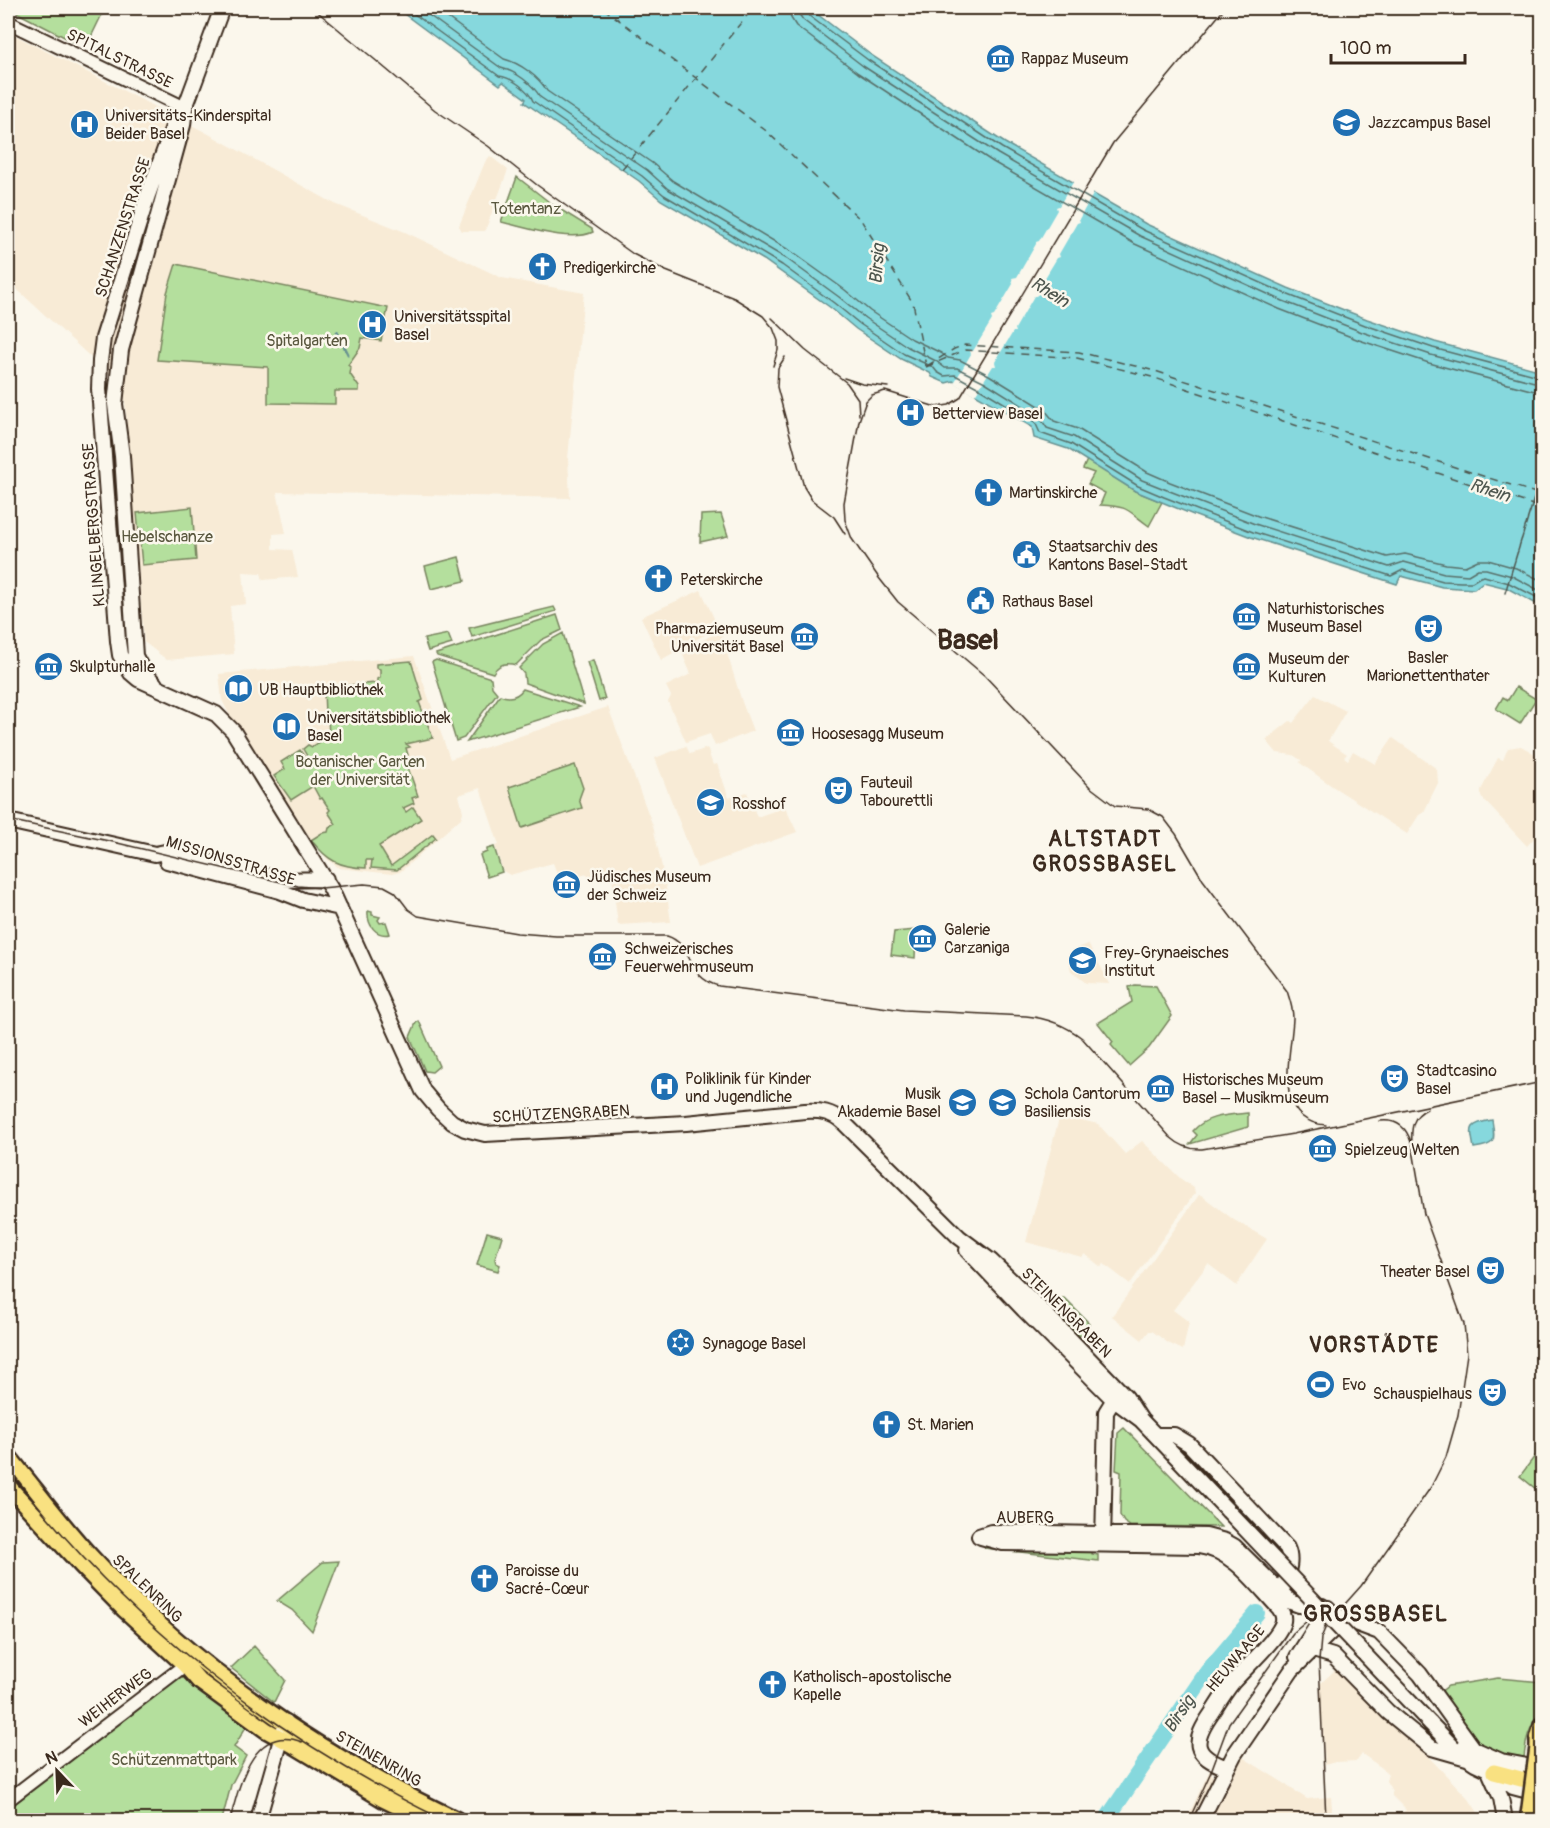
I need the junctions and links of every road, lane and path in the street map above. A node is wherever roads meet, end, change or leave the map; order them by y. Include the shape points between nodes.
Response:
1 (222, 8) edge
2 (8, 22) edge
3 (185, 108) junction
4 (122, 350) joint
5 (99, 361) joint
6 (157, 687) junction
7 (8, 821) edge
8 (308, 850) junction
9 (155, 854) junction
10 (297, 881) junction
11 (328, 884) junction
12 (307, 901) junction
13 (340, 908) junction
14 (797, 1112) joint
15 (1120, 1399) junction
16 (1138, 1418) junction
17 (1107, 1432) junction
18 (1157, 1436) junction
19 (8, 1456) edge
20 (8, 1486) edge
21 (1103, 1539) junction
22 (1281, 1594) junction
23 (1328, 1608) junction
24 (1344, 1619) junction
25 (1283, 1621) joint
26 (1316, 1641) junction
27 (185, 1665) junction
28 (1542, 1725) edge
29 (283, 1729) junction
30 (1540, 1744) edge
31 (1470, 1754) junction
32 (1227, 1768) junction
33 (1542, 1769) edge
34 (1491, 1770) junction
35 (1542, 1780) edge
36 (1542, 1791) edge
37 (8, 1800) edge
38 (1542, 1800) edge
39 (1528, 1818) edge
40 (258, 1821) edge
41 (426, 1821) edge
42 (457, 1821) edge
43 (1201, 1821) edge
44 (1505, 1821) edge

1 - 3 main road, SCHANZENSTRASSE
2 - 3 street, SPITALSTRASSE
3 - 4 main road, SCHANZENSTRASSE
3 - 5 main road, SCHANZENSTRASSE via 175,122 148,195
4 - 6 main road, KLINGELBERGSTRASSE via 115,404 122,456 132,635 139,665
5 - 6 main road, KLINGELBERGSTRASSE via 118,641 123,661 138,680
6 - 8 main road, SCHÜTZENGRABEN via 216,714 233,731
7 - 9 main road, MISSIONSSTRASSE
8 - 10 main road via 307,868
8 - 11 main road, SCHÜTZENGRABEN
9 - 10 main road, MISSIONSSTRASSE via 165,852
9 - 12 main road, MISSIONSSTRASSE via 163,860
10 - 11 main road, MISSIONSSTRASSE
11 - 12 main road, MISSIONSSTRASSE
11 - 13 main road, SCHÜTZENGRABEN
12 - 13 main road
13 - 14 main road, SCHÜTZENGRABEN via 423,1091 442,1114 465,1129 494,1134
14 - 15 main road, STEINENGRABEN via 824,1111 839,1118 959,1237 1019,1288
15 - 16 main road, STEINENGRABEN
15 - 17 main road via 1106,1412
16 - 17 main road via 1117,1422
16 - 18 main road, STEINENGRABEN
17 - 21 main road
18 - 22 main road via 1174,1435 1189,1444 1281,1539 1290,1557
18 - 31 main road, STEINENGRABEN, bridge via 1433,1727
19 - 29 main road, SPALENRING via 91,1558 133,1600
20 - 27 main road, SPALENRING via 124,1609
21 - 21 main road, AUBERG via 991,1532 979,1536 1003,1543
21 - 22 main road, AUBERG via 1216,1537 1234,1546
21 - 25 main road, AUBERG via 1217,1550 1231,1559 1274,1604
22 - 23 main road, AUBERG via 1295,1604
23 - 24 main road, AUBERG
23 - 26 main road
24 - 26 main road
24 - 31 main road, AUBERG via 1379,1632 1420,1674
25 - 32 main road, HEUWAAGE via 1278,1633 1233,1682 1199,1737 1203,1755
26 - 31 main road via 1388,1712 1432,1748
26 - 32 main road via 1292,1670
27 - 29 main road, SPALENRING via 199,1681 266,1731
27 - 37 street, WEIHERWEG
28 - 30 main road
29 - 40 main road
29 - 41 main road, STEINENRING via 383,1800
29 - 42 main road, STEINENRING
30 - 39 main road, bridge
31 - 33 main road
31 - 34 main road
32 - 43 main road
34 - 35 main road via 1521,1779
34 - 36 main road via 1513,1787
34 - 44 main road
38 - 39 main road

